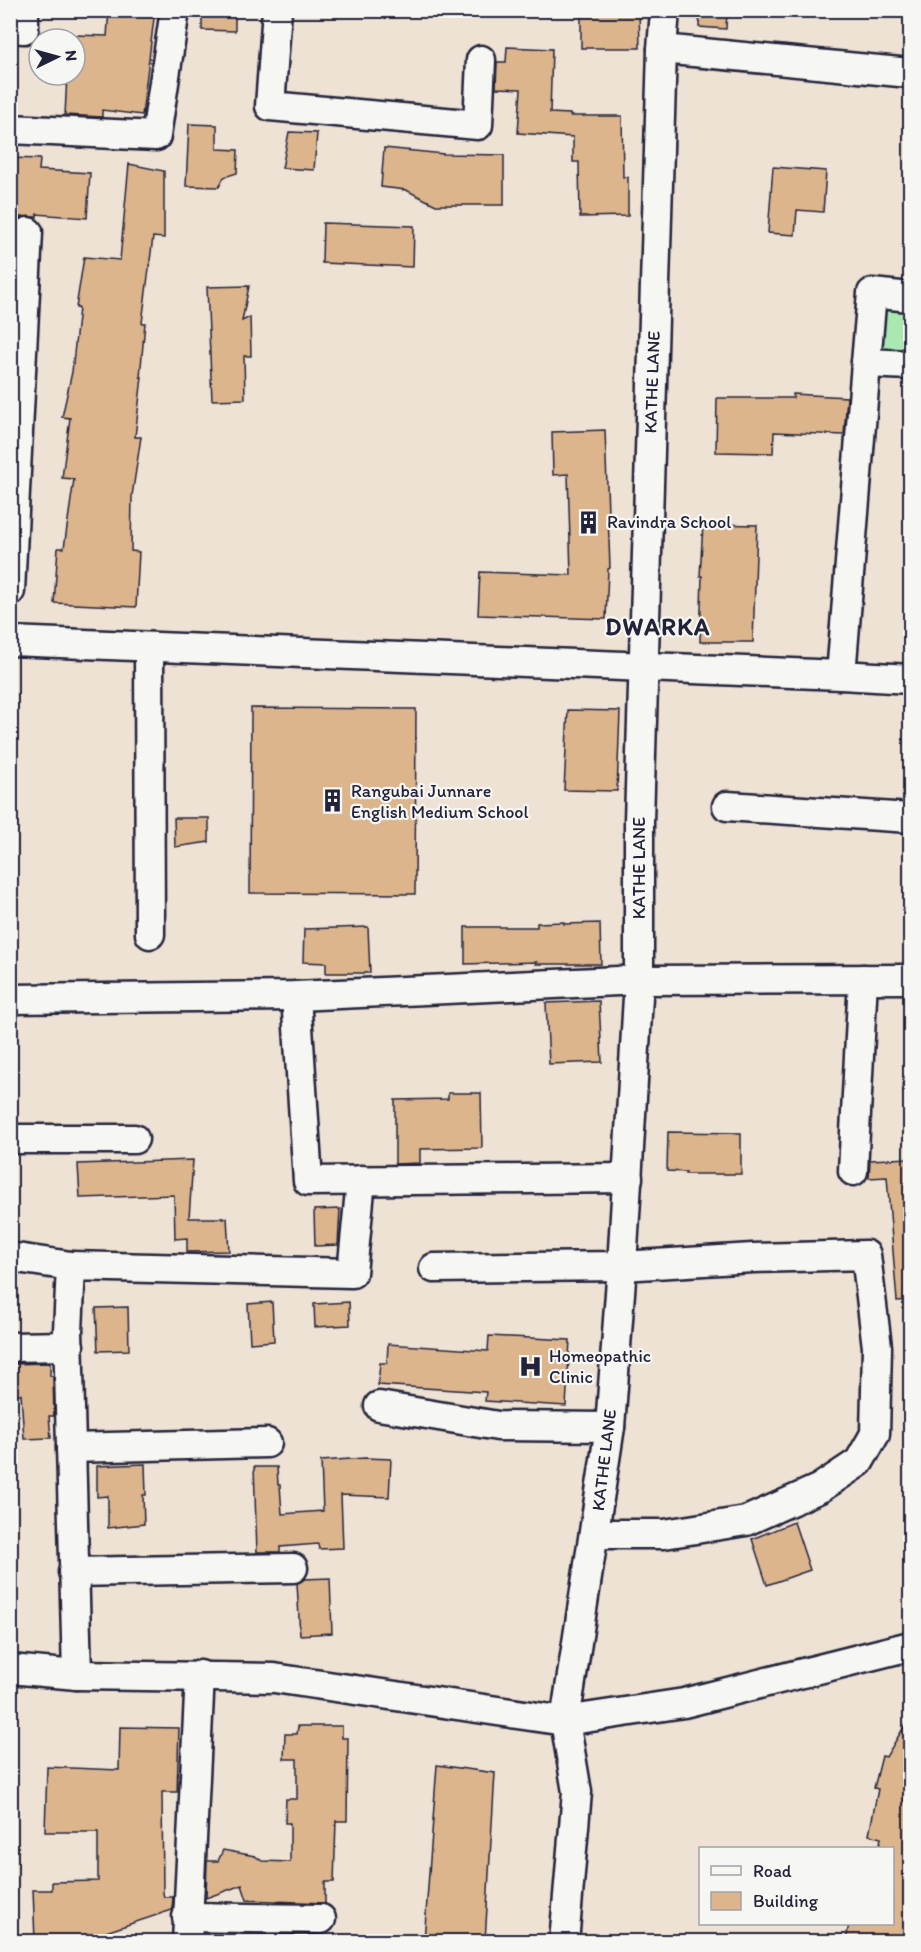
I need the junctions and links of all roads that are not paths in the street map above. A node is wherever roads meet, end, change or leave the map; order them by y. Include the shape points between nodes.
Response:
1 (24, 10) edge
2 (175, 10) edge
3 (277, 10) edge
4 (664, 10) edge
5 (10, 28) edge
6 (662, 50) junction
7 (481, 60) dead end
8 (910, 73) edge
9 (10, 129) edge
10 (28, 232) dead end
11 (910, 297) edge
12 (866, 363) junction
13 (910, 365) edge
14 (10, 591) edge
15 (10, 641) edge
16 (149, 647) junction
17 (644, 666) junction
18 (841, 675) junction
19 (910, 679) edge
20 (727, 806) dead end
21 (910, 818) edge
22 (150, 934) dead end
23 (863, 979) junction
24 (910, 979) edge
25 (639, 980) junction
26 (296, 996) junction
27 (10, 999) edge
28 (10, 1139) edge
29 (134, 1139) dead end
30 (854, 1171) dead end
31 (628, 1178) junction
32 (361, 1180) junction
33 (10, 1257) edge
34 (71, 1266) junction
35 (622, 1266) junction
36 (434, 1268) dead end
37 (69, 1346) junction
38 (10, 1347) edge
39 (379, 1407) dead end
40 (610, 1427) junction
41 (267, 1443) dead end
42 (71, 1448) junction
43 (594, 1534) junction
44 (293, 1568) dead end
45 (74, 1572) junction
46 (910, 1646) edge
47 (10, 1669) edge
48 (76, 1675) junction
49 (200, 1676) junction
50 (565, 1720) junction
51 (321, 1919) dead end
52 (187, 1929) edge
53 (564, 1941) edge

1 - 5 street via 24,29
2 - 9 street via 156,136
3 - 7 street via 270,106 478,125
4 - 6 street, KATHE LANE
6 - 8 street
6 - 17 street, KATHE LANE
10 - 14 street
11 - 12 street via 872,293
12 - 13 street
12 - 18 street
15 - 16 street
16 - 17 street
16 - 22 street
17 - 18 street
17 - 25 street, KATHE LANE
18 - 19 street
20 - 21 street
23 - 24 street
23 - 25 street
23 - 30 street
25 - 26 street
25 - 31 street, KATHE LANE
26 - 27 street
26 - 32 street via 308,1181
28 - 29 street
31 - 32 street
31 - 35 street, KATHE LANE
32 - 34 street via 352,1273
33 - 34 street
34 - 37 street
35 - 36 street
35 - 40 street, KATHE LANE
35 - 43 street via 866,1255 877,1347 875,1434 859,1462 820,1488 746,1521 664,1534
37 - 38 street
37 - 42 street
39 - 40 street via 498,1426
40 - 43 street, KATHE LANE
41 - 42 street
42 - 45 street
43 - 50 street, KATHE LANE
44 - 45 street
45 - 48 street
46 - 50 street via 684,1703
47 - 48 street
48 - 49 street
49 - 50 street via 274,1677
49 - 52 street
50 - 53 street, KATHE LANE via 577,1792
51 - 52 street

